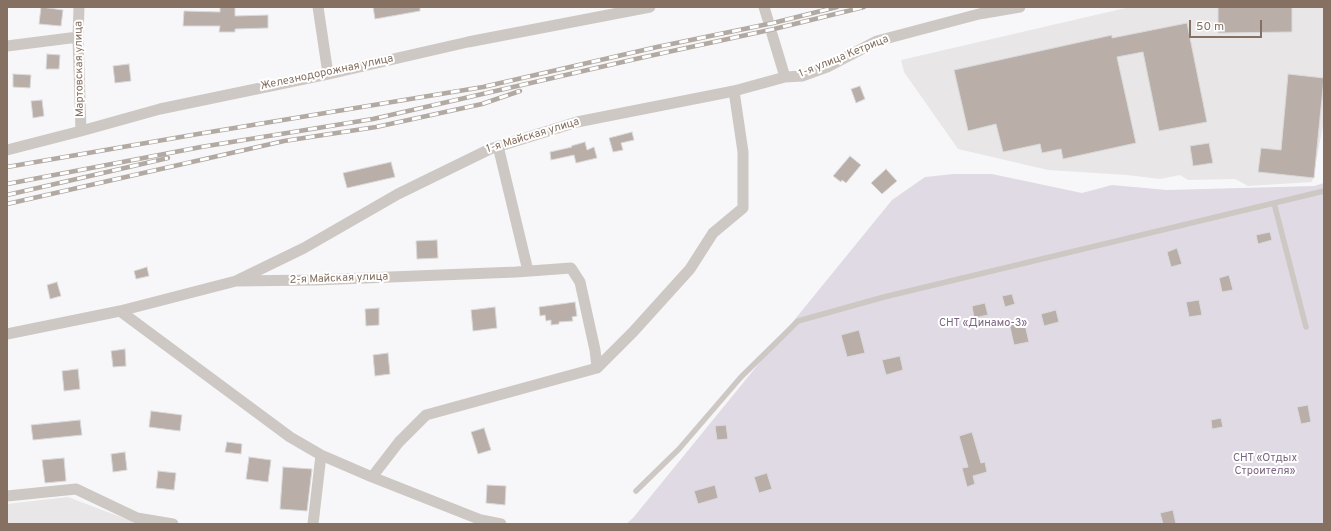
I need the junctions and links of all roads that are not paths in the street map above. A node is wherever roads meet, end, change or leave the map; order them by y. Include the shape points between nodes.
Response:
1 (79, 7) edge
2 (318, 7) edge
3 (650, 7) edge
4 (764, 7) edge
5 (1020, 7) edge
6 (978, 11) edge
7 (768, 20) dead end
8 (772, 34) dead end
9 (78, 36) junction
10 (7, 46) edge
11 (328, 74) junction
12 (786, 77) junction
13 (734, 91) junction
14 (81, 131) junction
15 (498, 146) junction
16 (7, 150) edge
17 (1324, 191) edge
18 (1274, 203) junction
19 (528, 271) junction
20 (236, 281) junction
21 (120, 311) junction
22 (1306, 327) dead end
23 (7, 334) edge
24 (597, 368) junction
25 (321, 455) junction
26 (372, 477) junction
27 (636, 491) dead end
28 (7, 496) edge
29 (481, 522) edge
30 (173, 524) edge
31 (313, 524) edge
32 (501, 524) edge

1 - 9 street, Мартовская улица
2 - 11 street
3 - 11 street, Железнодорожная улица via 468,42
4 - 7 street
5 - 6 street, 1-я улица Кетрица
6 - 12 street, 1-я улица Кетрица via 877,41 802,76
8 - 12 street
9 - 10 street
9 - 14 street, Мартовская улица
11 - 14 street, Железнодорожная улица via 160,109
12 - 13 street, 1-я Майская улица
13 - 15 street, 1-я Майская улица via 577,122
13 - 24 street via 743,152 743,208 713,233 690,269
14 - 16 street, Железнодорожная улица
15 - 19 street
15 - 20 street, 1-я Майская улица via 398,194 304,248
17 - 18 lane
18 - 22 lane
18 - 27 lane via 798,321 741,377 679,449
19 - 20 street, 2-я Майская улица
19 - 24 street, 2-я Майская улица via 571,268 580,282
20 - 21 street, 2-я Майская улица
21 - 23 street, 2-я Майская улица
21 - 25 street via 290,437
24 - 26 street via 426,415 399,442
25 - 26 street
25 - 31 street
26 - 29 street
28 - 30 street via 76,489 137,518
29 - 32 street

